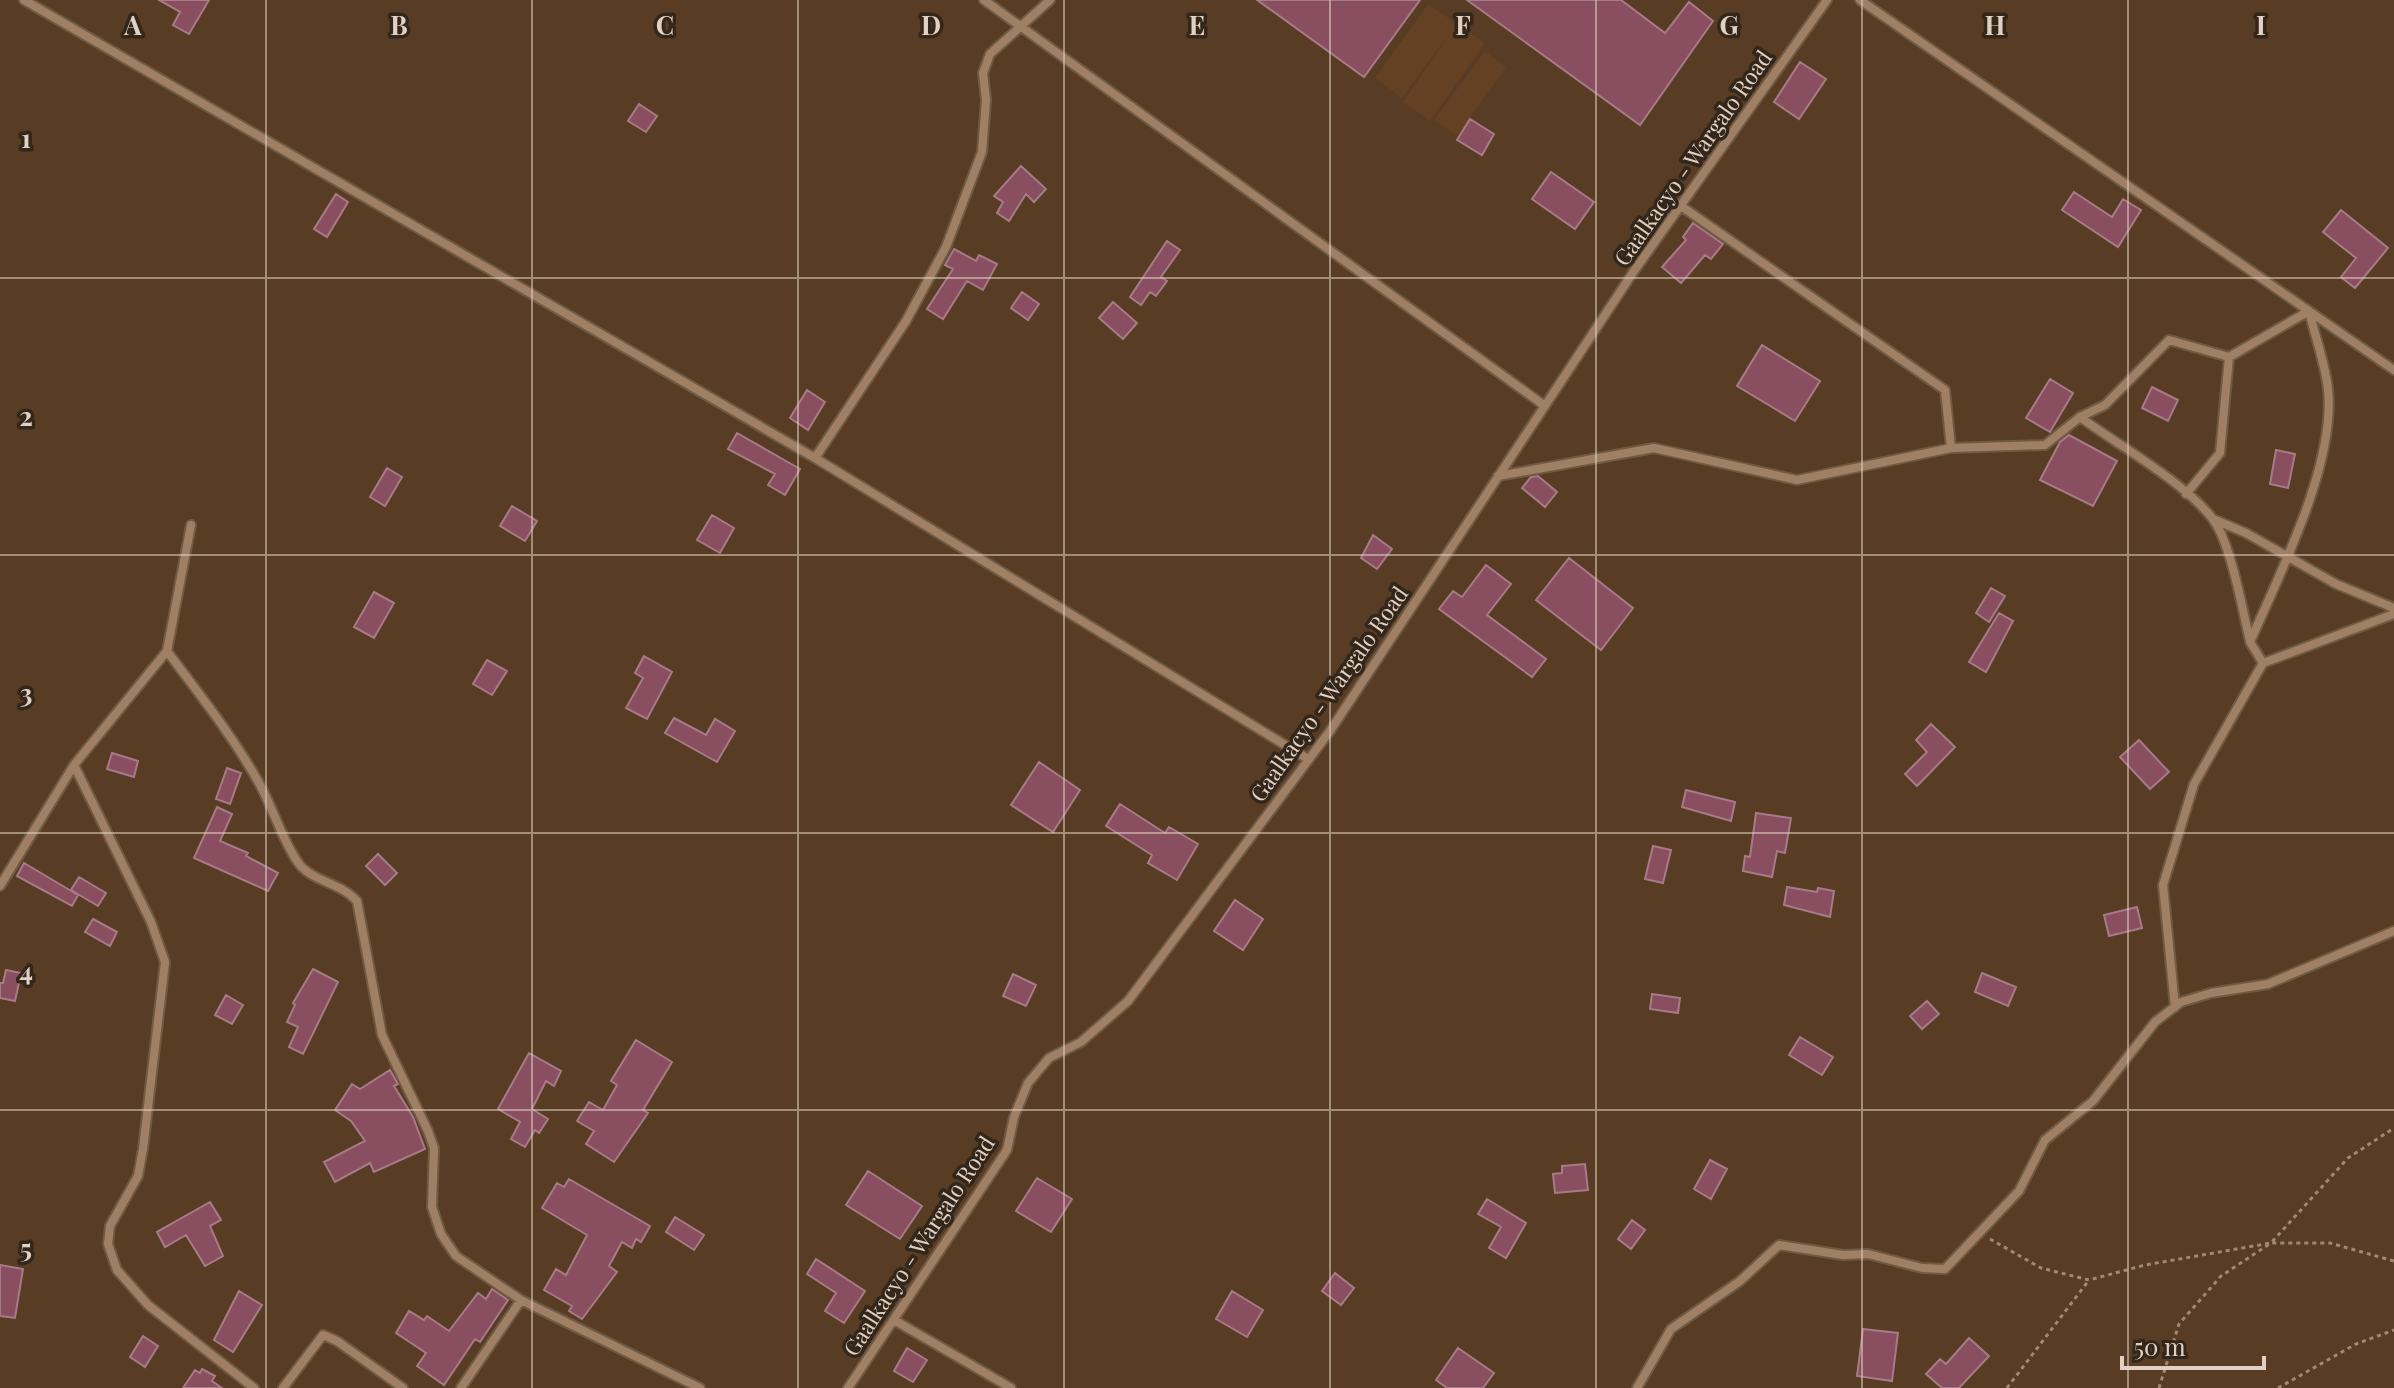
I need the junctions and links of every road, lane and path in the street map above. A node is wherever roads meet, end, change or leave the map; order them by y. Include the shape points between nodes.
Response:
1 (24, 0) edge
2 (984, 0) edge
3 (1050, 0) edge
4 (1827, 0) edge
5 (1860, 0) edge
6 (1020, 25) junction
7 (1681, 206) junction
8 (2309, 311) junction
9 (2229, 357) junction
10 (2394, 370) edge
11 (1545, 406) junction
12 (2080, 417) junction
13 (1951, 448) junction
14 (815, 458) junction
15 (1498, 476) junction
16 (2186, 494) junction
17 (2213, 519) junction
18 (191, 525) dead end
19 (2288, 556) junction
20 (2394, 611) edge
21 (2250, 642) junction
22 (167, 651) junction
23 (2263, 663) junction
24 (1308, 759) junction
25 (74, 765) junction
26 (0, 886) edge
27 (2394, 931) edge
28 (2175, 1007) junction
29 (2394, 1128) edge
30 (1980, 1233) junction
31 (2271, 1243) junction
32 (2394, 1261) edge
33 (2089, 1280) junction
34 (521, 1300) junction
35 (894, 1320) junction
36 (2394, 1330) edge
37 (254, 1388) edge
38 (283, 1388) edge
39 (403, 1388) edge
40 (461, 1388) edge
41 (700, 1388) edge
42 (848, 1388) edge
43 (1011, 1388) edge
44 (1637, 1388) edge
45 (2007, 1388) edge
46 (2159, 1388) edge
47 (2278, 1388) edge

1 - 14 street
2 - 6 street
3 - 6 street
4 - 7 street, Gaalkacyo - Wargalo Road
5 - 8 street
6 - 11 street
6 - 14 street via 990,54 983,73 982,152 935,269
7 - 11 street, Gaalkacyo - Wargalo Road
7 - 13 street via 1945,390
8 - 9 street
8 - 10 street
8 - 19 street via 2328,390 2323,449
9 - 12 street via 2169,340 2105,405
9 - 16 street via 2220,453
11 - 15 street, Gaalkacyo - Wargalo Road
12 - 13 street via 2045,445
12 - 16 street
13 - 15 street via 1797,480 1654,448
14 - 24 street
15 - 24 street, Gaalkacyo - Wargalo Road
16 - 17 street
17 - 19 street
17 - 21 street via 2233,568
18 - 22 street
19 - 20 street
19 - 21 street
20 - 23 street
21 - 23 street
22 - 25 street
22 - 34 street via 239,749 298,863 310,874 345,888 357,901 382,1035 434,1148 432,1207 441,1234 456,1256
23 - 28 street via 2194,784 2163,885
24 - 35 street, Gaalkacyo - Wargalo Road via 1128,1001 1081,1042 1049,1058 1028,1083 1007,1150
25 - 26 street
25 - 37 street via 151,922 165,962 138,1176 110,1226 108,1244 117,1270 148,1305
27 - 28 street via 2268,984 2211,993
28 - 30 street via 2155,1022 2093,1101 2045,1140 2019,1191
29 - 31 path via 2348,1158
30 - 33 path via 2041,1268
30 - 44 street via 1945,1269 1779,1245 1740,1281 1671,1329
31 - 32 path via 2330,1243
31 - 33 path
31 - 46 path via 2221,1276 2179,1324
33 - 45 path
34 - 40 street
34 - 41 street
35 - 42 street, Gaalkacyo - Wargalo Road
35 - 43 street
36 - 47 path via 2356,1344
38 - 39 street via 323,1335

